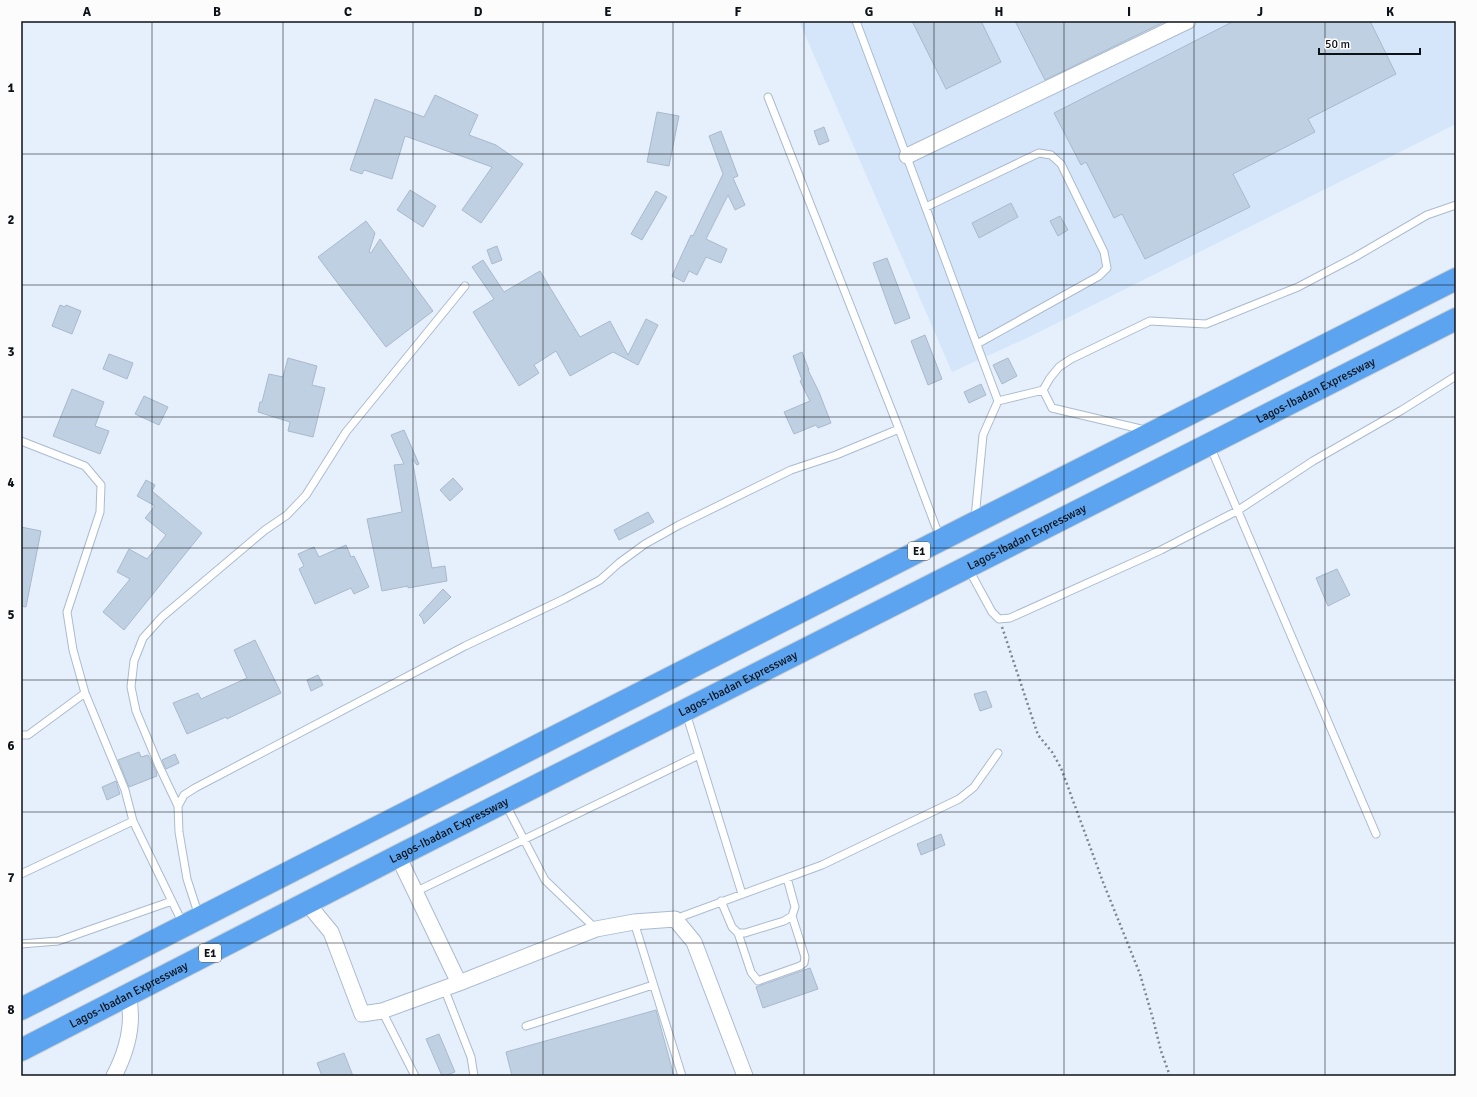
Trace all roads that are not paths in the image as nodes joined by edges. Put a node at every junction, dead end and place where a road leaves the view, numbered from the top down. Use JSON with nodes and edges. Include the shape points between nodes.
{"nodes":[{"id":1,"x":856,"y":21,"type":"edge"},
{"id":2,"x":1188,"y":21,"type":"edge"},
{"id":3,"x":768,"y":97,"type":"dead end"},
{"id":4,"x":907,"y":156,"type":"junction"},
{"id":5,"x":1456,"y":205,"type":"edge"},
{"id":6,"x":926,"y":207,"type":"junction"},
{"id":7,"x":1456,"y":279,"type":"edge"},
{"id":8,"x":465,"y":286,"type":"dead end"},
{"id":9,"x":1456,"y":319,"type":"edge"},
{"id":10,"x":977,"y":344,"type":"junction"},
{"id":11,"x":1456,"y":376,"type":"edge"},
{"id":12,"x":1043,"y":390,"type":"junction"},
{"id":13,"x":998,"y":401,"type":"junction"},
{"id":14,"x":899,"y":429,"type":"junction"},
{"id":15,"x":1152,"y":432,"type":"junction"},
{"id":16,"x":21,"y":441,"type":"edge"},
{"id":17,"x":1209,"y":444,"type":"junction"},
{"id":18,"x":1237,"y":511,"type":"junction"},
{"id":19,"x":974,"y":522,"type":"junction"},
{"id":20,"x":940,"y":540,"type":"junction"},
{"id":21,"x":967,"y":567,"type":"junction"},
{"id":22,"x":85,"y":693,"type":"junction"},
{"id":23,"x":685,"y":711,"type":"junction"},
{"id":24,"x":21,"y":735,"type":"edge"},
{"id":25,"x":998,"y":753,"type":"dead end"},
{"id":26,"x":699,"y":755,"type":"junction"},
{"id":27,"x":505,"y":802,"type":"junction"},
{"id":28,"x":178,"y":806,"type":"junction"},
{"id":29,"x":133,"y":821,"type":"junction"},
{"id":30,"x":1376,"y":834,"type":"dead end"},
{"id":31,"x":524,"y":840,"type":"junction"},
{"id":32,"x":398,"y":856,"type":"junction"},
{"id":33,"x":21,"y":874,"type":"edge"},
{"id":34,"x":787,"y":878,"type":"junction"},
{"id":35,"x":416,"y":892,"type":"junction"},
{"id":36,"x":742,"y":894,"type":"junction"},
{"id":37,"x":172,"y":901,"type":"junction"},
{"id":38,"x":721,"y":901,"type":"junction"},
{"id":39,"x":307,"y":904,"type":"junction"},
{"id":40,"x":792,"y":916,"type":"junction"},
{"id":41,"x":675,"y":919,"type":"junction"},
{"id":42,"x":192,"y":922,"type":"junction"},
{"id":43,"x":634,"y":922,"type":"junction"},
{"id":44,"x":596,"y":929,"type":"junction"},
{"id":45,"x":738,"y":933,"type":"junction"},
{"id":46,"x":21,"y":944,"type":"edge"},
{"id":47,"x":459,"y":983,"type":"junction"},
{"id":48,"x":654,"y":985,"type":"junction"},
{"id":49,"x":444,"y":988,"type":"junction"},
{"id":50,"x":128,"y":995,"type":"junction"},
{"id":51,"x":21,"y":1009,"type":"edge"},
{"id":52,"x":382,"y":1011,"type":"junction"},
{"id":53,"x":526,"y":1026,"type":"dead end"},
{"id":54,"x":21,"y":1050,"type":"edge"},
{"id":55,"x":114,"y":1076,"type":"edge"},
{"id":56,"x":415,"y":1076,"type":"edge"},
{"id":57,"x":474,"y":1076,"type":"edge"},
{"id":58,"x":682,"y":1076,"type":"edge"},
{"id":59,"x":745,"y":1076,"type":"edge"}],
"edges":[{"from":1,"to":4,"type":"lane"},
{"from":2,"to":4,"type":"street"},
{"from":3,"to":14,"type":"lane"},
{"from":4,"to":6,"type":"lane"},
{"from":5,"to":12,"type":"lane","via":[[1427,215],[1298,287],[1206,324],[1150,321],[1071,359],[1059,368]]},
{"from":6,"to":10,"type":"lane"},
{"from":6,"to":10,"type":"lane","via":[[1039,153],[1051,156],[1061,164],[1104,252],[1107,268],[1100,276]]},
{"from":7,"to":15,"type":"highway","number":"E1"},
{"from":8,"to":28,"type":"lane","via":[[346,432],[306,495],[287,515],[265,530],[162,617],[143,638],[134,661],[131,687],[136,711]]},
{"from":9,"to":17,"type":"highway","name":"Lagos-Ibadan Expressway","number":"E1"},
{"from":10,"to":13,"type":"lane"},
{"from":11,"to":18,"type":"lane","via":[[1313,461]]},
{"from":12,"to":13,"type":"lane"},
{"from":12,"to":15,"type":"lane","via":[[1052,408]]},
{"from":13,"to":19,"type":"lane","via":[[983,435]]},
{"from":14,"to":20,"type":"lane"},
{"from":14,"to":28,"type":"lane","via":[[791,470],[679,525],[646,544],[600,580],[465,646],[195,788],[184,796]]},
{"from":15,"to":19,"type":"highway","number":"E1"},
{"from":16,"to":22,"type":"lane","via":[[85,466],[100,485],[100,512],[67,612],[73,650]]},
{"from":17,"to":18,"type":"lane"},
{"from":17,"to":21,"type":"highway","name":"Lagos-Ibadan Expressway","number":"E1"},
{"from":18,"to":21,"type":"lane","via":[[1153,553],[1010,618],[999,619],[992,612]]},
{"from":18,"to":30,"type":"lane"},
{"from":19,"to":20,"type":"highway","number":"E1"},
{"from":20,"to":42,"type":"highway","number":"E1"},
{"from":21,"to":23,"type":"highway","name":"Lagos-Ibadan Expressway","number":"E1"},
{"from":22,"to":24,"type":"lane","via":[[28,735]]},
{"from":22,"to":29,"type":"lane","via":[[125,790]]},
{"from":23,"to":26,"type":"lane"},
{"from":23,"to":27,"type":"highway","name":"Lagos-Ibadan Expressway","number":"E1"},
{"from":25,"to":34,"type":"lane","via":[[974,787],[959,799],[822,865]]},
{"from":26,"to":31,"type":"lane"},
{"from":26,"to":36,"type":"lane"},
{"from":27,"to":31,"type":"lane"},
{"from":27,"to":32,"type":"highway","name":"Lagos-Ibadan Expressway","number":"E1"},
{"from":28,"to":42,"type":"lane","via":[[178,832]]},
{"from":29,"to":33,"type":"lane"},
{"from":29,"to":37,"type":"lane"},
{"from":31,"to":35,"type":"lane"},
{"from":31,"to":44,"type":"lane","via":[[545,880]]},
{"from":32,"to":35,"type":"street"},
{"from":32,"to":39,"type":"highway","name":"Lagos-Ibadan Expressway","number":"E1"},
{"from":34,"to":36,"type":"lane"},
{"from":34,"to":40,"type":"lane","via":[[795,907]]},
{"from":35,"to":47,"type":"street"},
{"from":36,"to":38,"type":"lane"},
{"from":37,"to":42,"type":"lane"},
{"from":37,"to":46,"type":"lane","via":[[58,940]]},
{"from":38,"to":41,"type":"lane"},
{"from":38,"to":45,"type":"lane","via":[[732,927]]},
{"from":39,"to":50,"type":"highway","name":"Lagos-Ibadan Expressway","number":"E1"},
{"from":39,"to":52,"type":"street","via":[[331,932],[362,1014]]},
{"from":40,"to":45,"type":"lane","via":[[784,922]]},
{"from":40,"to":45,"type":"lane","via":[[805,957],[804,963],[758,981],[751,972]]},
{"from":41,"to":43,"type":"street"},
{"from":41,"to":59,"type":"street","via":[[694,942]]},
{"from":42,"to":51,"type":"highway","number":"E1"},
{"from":43,"to":44,"type":"street"},
{"from":43,"to":48,"type":"lane"},
{"from":44,"to":47,"type":"street"},
{"from":47,"to":49,"type":"street"},
{"from":48,"to":53,"type":"lane"},
{"from":48,"to":58,"type":"lane"},
{"from":49,"to":52,"type":"street"},
{"from":49,"to":57,"type":"lane","via":[[471,1057]]},
{"from":50,"to":54,"type":"highway","name":"Lagos-Ibadan Expressway","number":"E1"},
{"from":50,"to":55,"type":"street","via":[[132,1019],[128,1046]]},
{"from":52,"to":56,"type":"lane"}]}
